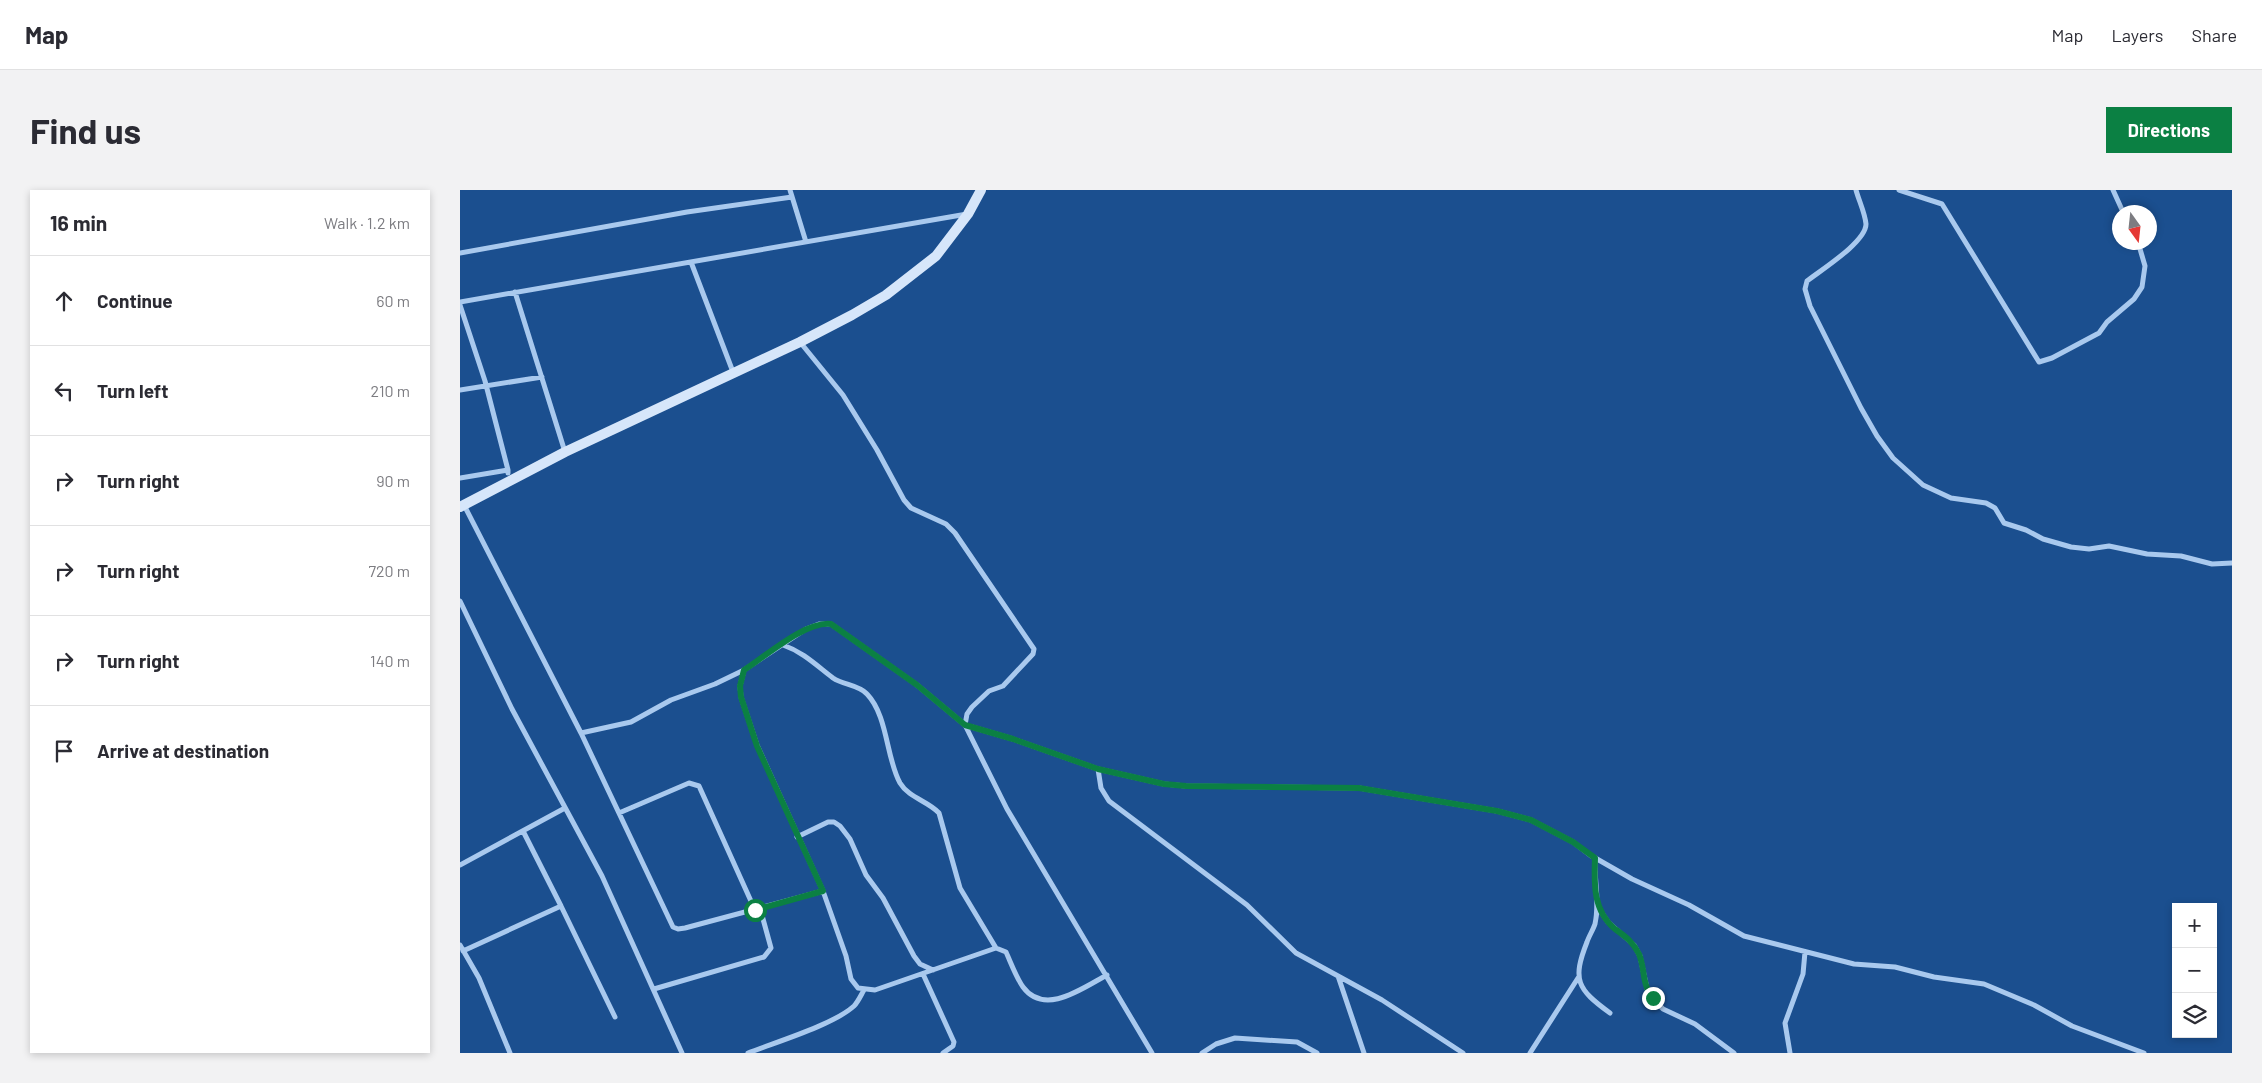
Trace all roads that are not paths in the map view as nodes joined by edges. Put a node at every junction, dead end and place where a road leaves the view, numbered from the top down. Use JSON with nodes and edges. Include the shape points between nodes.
{"nodes":[{"id":1,"x":790,"y":190,"type":"edge"},
{"id":2,"x":981,"y":190,"type":"edge"},
{"id":3,"x":1856,"y":190,"type":"edge"},
{"id":4,"x":1898,"y":190,"type":"edge"},
{"id":5,"x":2113,"y":190,"type":"edge"},
{"id":6,"x":792,"y":197,"type":"junction"},
{"id":7,"x":2120,"y":205,"type":"edge"},
{"id":8,"x":968,"y":214,"type":"junction"},
{"id":9,"x":806,"y":242,"type":"junction"},
{"id":10,"x":2140,"y":250,"type":"edge"},
{"id":11,"x":460,"y":253,"type":"edge"},
{"id":12,"x":691,"y":262,"type":"junction"},
{"id":13,"x":515,"y":292,"type":"junction"},
{"id":14,"x":460,"y":304,"type":"edge"},
{"id":15,"x":800,"y":342,"type":"junction"},
{"id":16,"x":733,"y":372,"type":"junction"},
{"id":17,"x":542,"y":377,"type":"junction"},
{"id":18,"x":486,"y":386,"type":"junction"},
{"id":19,"x":460,"y":390,"type":"edge"},
{"id":20,"x":565,"y":452,"type":"junction"},
{"id":21,"x":508,"y":475,"type":"junction"},
{"id":22,"x":460,"y":478,"type":"edge"},
{"id":23,"x":462,"y":506,"type":"edge"},
{"id":24,"x":2232,"y":563,"type":"edge"},
{"id":25,"x":460,"y":601,"type":"edge"},
{"id":26,"x":783,"y":645,"type":"junction"},
{"id":27,"x":744,"y":670,"type":"junction"},
{"id":28,"x":965,"y":725,"type":"junction"},
{"id":29,"x":581,"y":733,"type":"junction"},
{"id":30,"x":1098,"y":769,"type":"junction"},
{"id":31,"x":565,"y":808,"type":"junction"},
{"id":32,"x":619,"y":813,"type":"junction"},
{"id":33,"x":523,"y":831,"type":"junction"},
{"id":34,"x":797,"y":836,"type":"junction"},
{"id":35,"x":1595,"y":858,"type":"junction"},
{"id":36,"x":460,"y":865,"type":"edge"},
{"id":37,"x":823,"y":891,"type":"junction"},
{"id":38,"x":561,"y":906,"type":"junction"},
{"id":39,"x":1597,"y":906,"type":"junction"},
{"id":40,"x":758,"y":909,"type":"junction"},
{"id":41,"x":462,"y":948,"type":"edge"},
{"id":42,"x":996,"y":948,"type":"junction"},
{"id":43,"x":1805,"y":952,"type":"junction"},
{"id":44,"x":934,"y":970,"type":"junction"},
{"id":45,"x":924,"y":974,"type":"junction"},
{"id":46,"x":1107,"y":975,"type":"junction"},
{"id":47,"x":1338,"y":976,"type":"junction"},
{"id":48,"x":1578,"y":978,"type":"junction"},
{"id":49,"x":654,"y":989,"type":"junction"},
{"id":50,"x":864,"y":990,"type":"junction"},
{"id":51,"x":1610,"y":1013,"type":"dead end"},
{"id":52,"x":615,"y":1016,"type":"dead end"},
{"id":53,"x":510,"y":1053,"type":"edge"},
{"id":54,"x":682,"y":1053,"type":"edge"},
{"id":55,"x":748,"y":1053,"type":"edge"},
{"id":56,"x":943,"y":1053,"type":"edge"},
{"id":57,"x":1152,"y":1053,"type":"edge"},
{"id":58,"x":1202,"y":1053,"type":"edge"},
{"id":59,"x":1317,"y":1053,"type":"edge"},
{"id":60,"x":1364,"y":1053,"type":"edge"},
{"id":61,"x":1463,"y":1053,"type":"edge"},
{"id":62,"x":1530,"y":1053,"type":"edge"},
{"id":63,"x":1734,"y":1053,"type":"edge"},
{"id":64,"x":1790,"y":1053,"type":"edge"},
{"id":65,"x":2144,"y":1053,"type":"edge"}],
"edges":[{"from":1,"to":6,"type":"street"},
{"from":2,"to":8,"type":"main road"},
{"from":3,"to":24,"type":"street","via":[[1866,223],[1865,232],[1854,245],[1807,281],[1805,289],[1810,306],[1861,408],[1893,458],[1908,474],[1940,494],[1995,508],[2004,522],[2055,543],[2089,549],[2109,546],[2147,554],[2181,556],[2212,564]]},
{"from":4,"to":10,"type":"street","via":[[1942,204],[2039,362],[2099,333],[2134,299],[2142,288],[2145,266]]},
{"from":5,"to":7,"type":"street"},
{"from":6,"to":9,"type":"street"},
{"from":6,"to":11,"type":"street","via":[[687,212]]},
{"from":8,"to":9,"type":"street"},
{"from":8,"to":15,"type":"main road","via":[[936,256],[886,295]]},
{"from":9,"to":12,"type":"street"},
{"from":12,"to":13,"type":"street"},
{"from":12,"to":16,"type":"street"},
{"from":13,"to":14,"type":"street"},
{"from":13,"to":17,"type":"street"},
{"from":14,"to":18,"type":"street"},
{"from":15,"to":16,"type":"main road"},
{"from":15,"to":28,"type":"street","via":[[843,395],[904,500],[911,508],[946,524],[955,533],[1034,650],[1003,686],[989,692],[972,707]]},
{"from":16,"to":20,"type":"main road"},
{"from":17,"to":18,"type":"street"},
{"from":17,"to":20,"type":"street"},
{"from":18,"to":19,"type":"street"},
{"from":18,"to":21,"type":"street"},
{"from":20,"to":21,"type":"main road"},
{"from":21,"to":22,"type":"street"},
{"from":21,"to":23,"type":"main road"},
{"from":23,"to":29,"type":"street"},
{"from":25,"to":31,"type":"street"},
{"from":26,"to":27,"type":"street"},
{"from":26,"to":28,"type":"street","via":[[806,629],[831,624],[932,696]]},
{"from":26,"to":42,"type":"street","via":[[796,649],[837,680],[867,693],[885,733],[900,782],[906,792],[932,806],[938,813],[960,888]]},
{"from":27,"to":29,"type":"street","via":[[671,700],[631,722]]},
{"from":27,"to":34,"type":"street","via":[[741,697],[757,746]]},
{"from":28,"to":30,"type":"street"},
{"from":28,"to":46,"type":"street","via":[[1007,809]]},
{"from":29,"to":32,"type":"street"},
{"from":30,"to":35,"type":"street","via":[[1130,778],[1179,785],[1359,788],[1497,811],[1531,820],[1573,842]]},
{"from":30,"to":47,"type":"street","via":[[1101,788],[1109,801],[1247,904],[1296,953]]},
{"from":31,"to":33,"type":"street"},
{"from":31,"to":49,"type":"street","via":[[602,876]]},
{"from":32,"to":40,"type":"street","via":[[673,927],[685,928]]},
{"from":32,"to":40,"type":"street","via":[[689,783],[699,786]]},
{"from":33,"to":36,"type":"street"},
{"from":33,"to":38,"type":"street"},
{"from":34,"to":37,"type":"street"},
{"from":34,"to":44,"type":"street","via":[[828,822],[840,826],[914,956],[920,964]]},
{"from":35,"to":39,"type":"street"},
{"from":35,"to":43,"type":"street","via":[[1744,936]]},
{"from":37,"to":40,"type":"street"},
{"from":37,"to":50,"type":"street","via":[[851,980]]},
{"from":38,"to":41,"type":"street"},
{"from":38,"to":52,"type":"street"},
{"from":39,"to":48,"type":"street","via":[[1595,926],[1583,951]]},
{"from":39,"to":63,"type":"street","via":[[1608,922],[1634,945],[1640,956],[1648,993],[1663,1009],[1695,1024]]},
{"from":40,"to":49,"type":"street","via":[[770,948],[764,957]]},
{"from":41,"to":53,"type":"street"},
{"from":42,"to":44,"type":"street"},
{"from":42,"to":46,"type":"street","via":[[1006,952],[1023,987],[1042,999],[1066,997]]},
{"from":43,"to":64,"type":"street","via":[[1803,974],[1785,1023]]},
{"from":43,"to":65,"type":"street","via":[[1854,964],[1895,967],[1934,977],[1984,984],[2034,1005],[2072,1026]]},
{"from":44,"to":45,"type":"street"},
{"from":45,"to":50,"type":"street","via":[[874,990]]},
{"from":45,"to":56,"type":"street","via":[[954,1042]]},
{"from":46,"to":57,"type":"street"},
{"from":47,"to":60,"type":"street"},
{"from":47,"to":61,"type":"street","via":[[1382,1000]]},
{"from":48,"to":51,"type":"street","via":[[1580,986]]},
{"from":48,"to":62,"type":"street"},
{"from":49,"to":54,"type":"street"},
{"from":50,"to":55,"type":"street","via":[[853,1006],[836,1016],[796,1036]]},
{"from":58,"to":59,"type":"street","via":[[1235,1038],[1297,1042]]}]}
